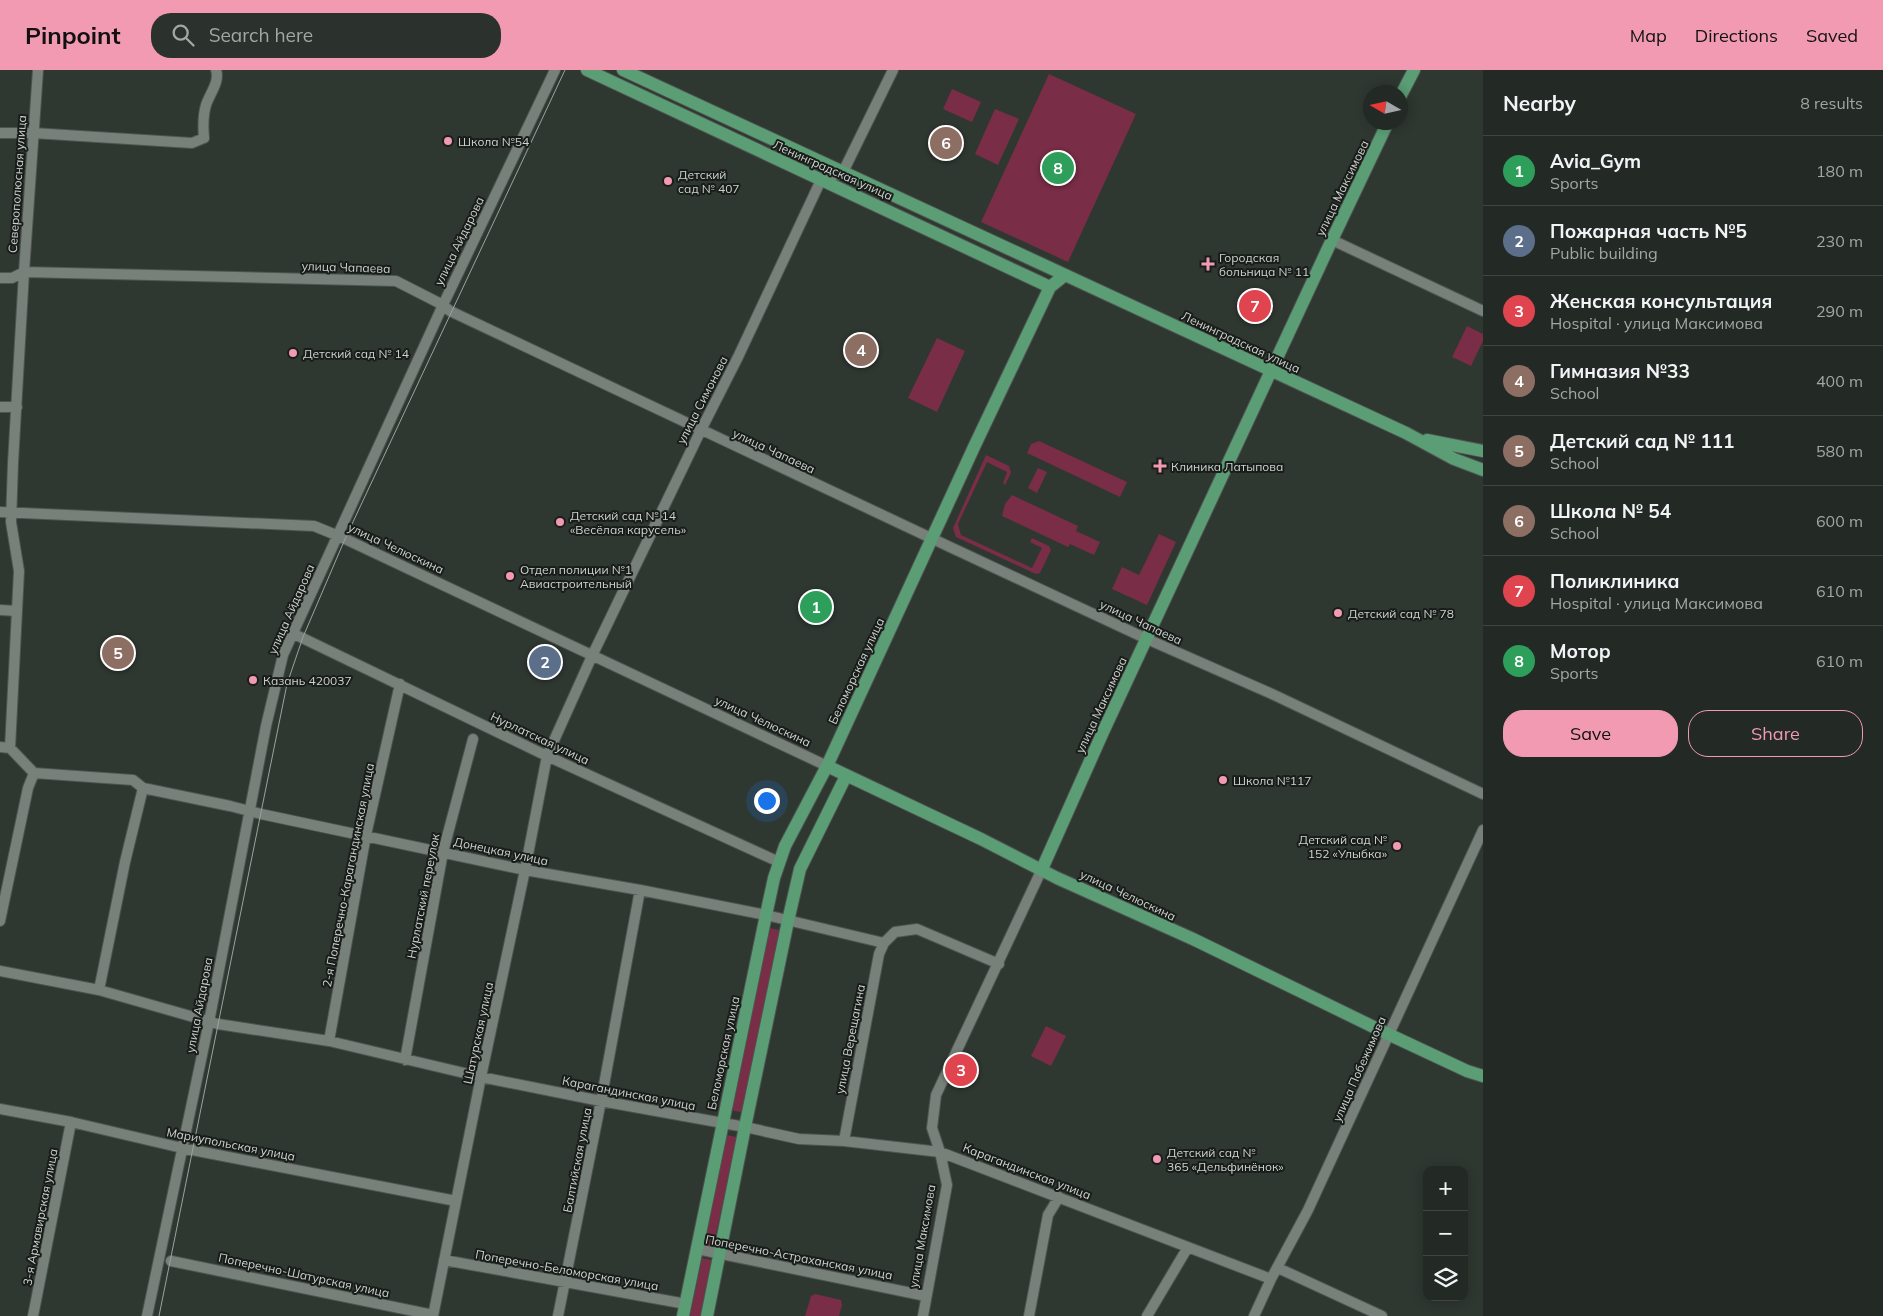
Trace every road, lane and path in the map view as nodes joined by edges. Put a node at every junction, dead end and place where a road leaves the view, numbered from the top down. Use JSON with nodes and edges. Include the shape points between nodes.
{"nodes":[{"id":1,"x":38,"y":70,"type":"edge"},
{"id":2,"x":216,"y":70,"type":"edge"},
{"id":3,"x":555,"y":70,"type":"edge"},
{"id":4,"x":587,"y":70,"type":"edge"},
{"id":5,"x":622,"y":70,"type":"edge"},
{"id":6,"x":893,"y":70,"type":"edge"},
{"id":7,"x":1414,"y":70,"type":"edge"},
{"id":8,"x":1406,"y":85,"type":"edge"},
{"id":9,"x":1384,"y":130,"type":"edge"},
{"id":10,"x":0,"y":133,"type":"edge"},
{"id":11,"x":33,"y":133,"type":"junction"},
{"id":12,"x":843,"y":172,"type":"junction"},
{"id":13,"x":821,"y":180,"type":"junction"},
{"id":14,"x":1332,"y":240,"type":"junction"},
{"id":15,"x":24,"y":272,"type":"junction"},
{"id":16,"x":1065,"y":275,"type":"junction"},
{"id":17,"x":0,"y":278,"type":"edge"},
{"id":18,"x":1050,"y":286,"type":"junction"},
{"id":19,"x":442,"y":304,"type":"junction"},
{"id":20,"x":1483,"y":311,"type":"edge"},
{"id":21,"x":1272,"y":371,"type":"junction"},
{"id":22,"x":0,"y":407,"type":"edge"},
{"id":23,"x":17,"y":408,"type":"junction"},
{"id":24,"x":701,"y":430,"type":"junction"},
{"id":25,"x":1406,"y":433,"type":"junction"},
{"id":26,"x":1483,"y":451,"type":"edge"},
{"id":27,"x":1483,"y":470,"type":"edge"},
{"id":28,"x":0,"y":512,"type":"edge"},
{"id":29,"x":11,"y":512,"type":"junction"},
{"id":30,"x":338,"y":536,"type":"junction"},
{"id":31,"x":932,"y":538,"type":"junction"},
{"id":32,"x":0,"y":610,"type":"edge"},
{"id":33,"x":16,"y":611,"type":"junction"},
{"id":34,"x":292,"y":633,"type":"junction"},
{"id":35,"x":1147,"y":639,"type":"junction"},
{"id":36,"x":592,"y":656,"type":"junction"},
{"id":37,"x":400,"y":684,"type":"junction"},
{"id":38,"x":473,"y":739,"type":"dead end"},
{"id":39,"x":5,"y":747,"type":"edge"},
{"id":40,"x":547,"y":756,"type":"junction"},
{"id":41,"x":827,"y":766,"type":"junction"},
{"id":42,"x":34,"y":773,"type":"junction"},
{"id":43,"x":846,"y":776,"type":"junction"},
{"id":44,"x":143,"y":788,"type":"junction"},
{"id":45,"x":1483,"y":794,"type":"edge"},
{"id":46,"x":249,"y":811,"type":"junction"},
{"id":47,"x":1483,"y":830,"type":"edge"},
{"id":48,"x":366,"y":836,"type":"junction"},
{"id":49,"x":443,"y":852,"type":"junction"},
{"id":50,"x":779,"y":862,"type":"junction"},
{"id":51,"x":1042,"y":869,"type":"junction"},
{"id":52,"x":526,"y":870,"type":"junction"},
{"id":53,"x":640,"y":890,"type":"junction"},
{"id":54,"x":766,"y":915,"type":"junction"},
{"id":55,"x":0,"y":921,"type":"edge"},
{"id":56,"x":788,"y":921,"type":"junction"},
{"id":57,"x":884,"y":943,"type":"junction"},
{"id":58,"x":999,"y":964,"type":"junction"},
{"id":59,"x":0,"y":971,"type":"edge"},
{"id":60,"x":99,"y":990,"type":"junction"},
{"id":61,"x":209,"y":1022,"type":"junction"},
{"id":62,"x":1388,"y":1034,"type":"junction"},
{"id":63,"x":329,"y":1041,"type":"junction"},
{"id":64,"x":405,"y":1060,"type":"junction"},
{"id":65,"x":1483,"y":1076,"type":"edge"},
{"id":66,"x":481,"y":1077,"type":"junction"},
{"id":67,"x":601,"y":1101,"type":"junction"},
{"id":68,"x":0,"y":1109,"type":"edge"},
{"id":69,"x":71,"y":1122,"type":"junction"},
{"id":70,"x":723,"y":1123,"type":"junction"},
{"id":71,"x":745,"y":1127,"type":"junction"},
{"id":72,"x":844,"y":1141,"type":"junction"},
{"id":73,"x":182,"y":1148,"type":"junction"},
{"id":74,"x":940,"y":1152,"type":"junction"},
{"id":75,"x":1059,"y":1197,"type":"junction"},
{"id":76,"x":456,"y":1202,"type":"junction"},
{"id":77,"x":1188,"y":1247,"type":"junction"},
{"id":78,"x":697,"y":1249,"type":"junction"},
{"id":79,"x":720,"y":1254,"type":"junction"},
{"id":80,"x":444,"y":1260,"type":"junction"},
{"id":81,"x":171,"y":1261,"type":"dead end"},
{"id":82,"x":1278,"y":1268,"type":"junction"},
{"id":83,"x":1271,"y":1279,"type":"junction"},
{"id":84,"x":565,"y":1282,"type":"junction"},
{"id":85,"x":926,"y":1296,"type":"junction"},
{"id":86,"x":684,"y":1310,"type":"edge"},
{"id":87,"x":1367,"y":1313,"type":"edge"},
{"id":88,"x":433,"y":1315,"type":"edge"},
{"id":89,"x":34,"y":1316,"type":"edge"},
{"id":90,"x":147,"y":1316,"type":"edge"},
{"id":91,"x":558,"y":1316,"type":"edge"},
{"id":92,"x":708,"y":1316,"type":"edge"},
{"id":93,"x":923,"y":1316,"type":"edge"},
{"id":94,"x":1029,"y":1316,"type":"edge"},
{"id":95,"x":1147,"y":1316,"type":"edge"},
{"id":96,"x":1254,"y":1316,"type":"edge"},
{"id":97,"x":1382,"y":1316,"type":"edge"}],
"edges":[{"from":1,"to":11,"type":"street","name":"Северополюсная улица"},
{"from":2,"to":11,"type":"street","via":[[218,77],[206,106],[204,138],[192,143]]},
{"from":3,"to":19,"type":"street","name":"улица Айдарова"},
{"from":4,"to":13,"type":"main road","name":"Ленинградская улица"},
{"from":5,"to":12,"type":"main road","name":"Ленинградская улица"},
{"from":6,"to":12,"type":"street"},
{"from":7,"to":8,"type":"main road"},
{"from":9,"to":14,"type":"main road","name":"улица Максимова"},
{"from":10,"to":11,"type":"street"},
{"from":11,"to":15,"type":"street","name":"Северополюсная улица"},
{"from":12,"to":13,"type":"street"},
{"from":12,"to":16,"type":"main road","name":"Ленинградская улица"},
{"from":13,"to":18,"type":"main road","name":"Ленинградская улица"},
{"from":13,"to":24,"type":"street","name":"улица Симонова"},
{"from":14,"to":20,"type":"street"},
{"from":14,"to":21,"type":"main road","name":"улица Максимова"},
{"from":15,"to":17,"type":"street","name":"улица Чапаева","via":[[12,278]]},
{"from":15,"to":19,"type":"street","name":"улица Чапаева","via":[[396,281]]},
{"from":15,"to":23,"type":"street","name":"Северополюсная улица"},
{"from":16,"to":18,"type":"main road"},
{"from":16,"to":21,"type":"main road","name":"Ленинградская улица"},
{"from":18,"to":31,"type":"main road","name":"Беломорская улица"},
{"from":19,"to":24,"type":"street","name":"улица Чапаева","via":[[450,311]]},
{"from":19,"to":30,"type":"street","name":"улица Айдарова"},
{"from":21,"to":25,"type":"main road","name":"Ленинградская улица"},
{"from":21,"to":35,"type":"main road","name":"улица Максимова"},
{"from":22,"to":23,"type":"street"},
{"from":23,"to":29,"type":"street","name":"Северополюсная улица"},
{"from":24,"to":31,"type":"street","name":"улица Чапаева"},
{"from":24,"to":36,"type":"street","name":"улица Симонова"},
{"from":25,"to":26,"type":"main road","name":"Ленинградская улица"},
{"from":25,"to":27,"type":"main road","name":"Ленинградская улица","via":[[1454,459]]},
{"from":28,"to":29,"type":"street","name":"улица Челюскина"},
{"from":29,"to":30,"type":"street","name":"улица Челюскина","via":[[314,526]]},
{"from":29,"to":33,"type":"street","name":"Северополюсная улица","via":[[19,571]]},
{"from":30,"to":34,"type":"street","name":"улица Айдарова"},
{"from":30,"to":36,"type":"street","name":"улица Челюскина"},
{"from":31,"to":35,"type":"street","name":"улица Чапаева"},
{"from":31,"to":41,"type":"main road","name":"Беломорская улица"},
{"from":32,"to":33,"type":"street"},
{"from":33,"to":39,"type":"street","name":"Северополюсная улица"},
{"from":34,"to":37,"type":"street","name":"Нурлатская улица"},
{"from":34,"to":46,"type":"street","name":"улица Айдарова","via":[[276,681]]},
{"from":35,"to":45,"type":"street","name":"улица Чапаева"},
{"from":35,"to":51,"type":"main road","name":"улица Максимова"},
{"from":36,"to":40,"type":"street","name":"улица Симонова"},
{"from":36,"to":41,"type":"street","name":"улица Челюскина"},
{"from":37,"to":40,"type":"street","name":"Нурлатская улица"},
{"from":37,"to":48,"type":"street","name":"2-я Поперечно-Карагандинская улица"},
{"from":38,"to":49,"type":"street","name":"Нурлатский переулок"},
{"from":39,"to":42,"type":"street"},
{"from":40,"to":50,"type":"street","name":"Нурлатская улица"},
{"from":40,"to":52,"type":"street","name":"Шатурская улица"},
{"from":41,"to":43,"type":"main road","name":"улица Челюскина"},
{"from":41,"to":50,"type":"main road","name":"Беломорская улица"},
{"from":42,"to":44,"type":"street","name":"Донецкая улица","via":[[133,780]]},
{"from":42,"to":55,"type":"street"},
{"from":43,"to":51,"type":"main road","name":"улица Челюскина"},
{"from":43,"to":56,"type":"main road","via":[[800,870]]},
{"from":44,"to":46,"type":"street","name":"Донецкая улица"},
{"from":44,"to":60,"type":"street"},
{"from":46,"to":48,"type":"street","name":"Донецкая улица"},
{"from":46,"to":61,"type":"street","name":"улица Айдарова"},
{"from":47,"to":62,"type":"street","name":"улица Побежимова"},
{"from":48,"to":49,"type":"street","name":"Донецкая улица"},
{"from":48,"to":63,"type":"street","name":"2-я Поперечно-Карагандинская улица"},
{"from":49,"to":52,"type":"street","name":"Донецкая улица"},
{"from":49,"to":64,"type":"street","name":"Нурлатский переулок"},
{"from":50,"to":54,"type":"main road","name":"Беломорская улица"},
{"from":51,"to":58,"type":"street","name":"улица Максимова"},
{"from":51,"to":62,"type":"main road","name":"улица Челюскина"},
{"from":52,"to":53,"type":"street","name":"Донецкая улица"},
{"from":52,"to":66,"type":"street","name":"Шатурская улица"},
{"from":53,"to":54,"type":"street","name":"Донецкая улица"},
{"from":53,"to":67,"type":"street","name":"Балтийская улица"},
{"from":54,"to":56,"type":"street","name":"Донецкая улица"},
{"from":54,"to":70,"type":"main road","name":"Беломорская улица"},
{"from":56,"to":57,"type":"street","name":"Донецкая улица"},
{"from":56,"to":71,"type":"main road"},
{"from":57,"to":58,"type":"street","via":[[895,932],[917,930]]},
{"from":57,"to":72,"type":"street","name":"улица Верещагина","via":[[879,954]]},
{"from":58,"to":74,"type":"street","name":"улица Максимова","via":[[936,1095],[932,1128]]},
{"from":59,"to":60,"type":"street","name":"Карагандинская улица"},
{"from":60,"to":61,"type":"street","name":"Карагандинская улица"},
{"from":61,"to":63,"type":"street","name":"Карагандинская улица"},
{"from":61,"to":73,"type":"street","name":"улица Айдарова"},
{"from":62,"to":65,"type":"main road","name":"улица Челюскина"},
{"from":62,"to":82,"type":"street","name":"улица Побежимова"},
{"from":63,"to":64,"type":"street","name":"Карагандинская улица"},
{"from":64,"to":66,"type":"street","name":"Карагандинская улица"},
{"from":66,"to":67,"type":"street","name":"Карагандинская улица"},
{"from":66,"to":76,"type":"street","name":"Шатурская улица"},
{"from":67,"to":70,"type":"street","name":"Карагандинская улица"},
{"from":67,"to":84,"type":"street","name":"Балтийская улица"},
{"from":68,"to":69,"type":"street","name":"Мариупольская улица"},
{"from":69,"to":73,"type":"street","name":"Мариупольская улица"},
{"from":69,"to":89,"type":"street","name":"3-я Армавирская улица"},
{"from":70,"to":71,"type":"street","name":"Карагандинская улица"},
{"from":70,"to":78,"type":"main road","name":"Беломорская улица"},
{"from":71,"to":72,"type":"street","name":"Карагандинская улица","via":[[798,1139]]},
{"from":71,"to":79,"type":"main road"},
{"from":72,"to":74,"type":"street","name":"Карагандинская улица"},
{"from":73,"to":76,"type":"street","name":"Мариупольская улица"},
{"from":73,"to":90,"type":"street","name":"улица Айдарова"},
{"from":74,"to":75,"type":"street","name":"Карагандинская улица"},
{"from":74,"to":85,"type":"street","name":"улица Максимова","via":[[947,1185]]},
{"from":75,"to":77,"type":"street","name":"Карагандинская улица"},
{"from":75,"to":94,"type":"street","via":[[1048,1215]]},
{"from":76,"to":80,"type":"street","name":"Шатурская улица"},
{"from":77,"to":83,"type":"street","name":"Карагандинская улица"},
{"from":77,"to":95,"type":"street"},
{"from":78,"to":79,"type":"street","name":"Поперечно-Астраханская улица"},
{"from":78,"to":86,"type":"main road","name":"Беломорская улица"},
{"from":79,"to":85,"type":"street","name":"Поперечно-Астраханская улица"},
{"from":79,"to":92,"type":"main road"},
{"from":80,"to":84,"type":"street","name":"Поперечно-Беломорская улица"},
{"from":80,"to":88,"type":"street","name":"Шатурская улица"},
{"from":81,"to":88,"type":"street","name":"Поперечно-Шатурская улица"},
{"from":82,"to":83,"type":"street","name":"улица Побежимова"},
{"from":82,"to":87,"type":"street"},
{"from":83,"to":96,"type":"street","name":"улица Побежимова"},
{"from":84,"to":86,"type":"street","name":"Поперечно-Беломорская улица"},
{"from":84,"to":91,"type":"street","name":"Балтийская улица"},
{"from":85,"to":93,"type":"street","name":"улица Максимова"},
{"from":87,"to":97,"type":"street"}]}
